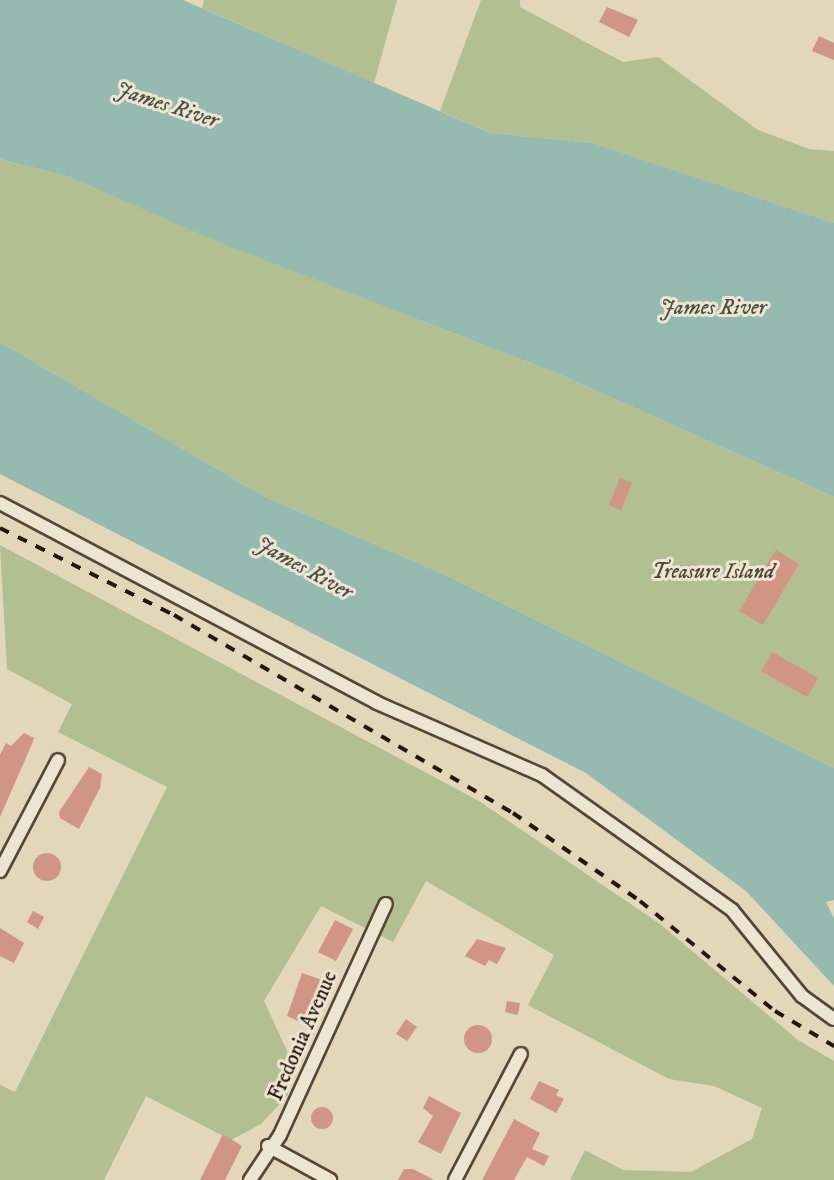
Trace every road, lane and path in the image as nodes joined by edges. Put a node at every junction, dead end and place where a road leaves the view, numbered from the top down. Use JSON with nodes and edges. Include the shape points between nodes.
{"nodes":[{"id":1,"x":0,"y":503,"type":"edge"},
{"id":2,"x":58,"y":760,"type":"dead end"},
{"id":3,"x":0,"y":871,"type":"edge"},
{"id":4,"x":386,"y":904,"type":"dead end"},
{"id":5,"x":834,"y":1018,"type":"edge"},
{"id":6,"x":521,"y":1054,"type":"dead end"},
{"id":7,"x":268,"y":1146,"type":"junction"},
{"id":8,"x":250,"y":1180,"type":"edge"},
{"id":9,"x":330,"y":1180,"type":"edge"},
{"id":10,"x":455,"y":1180,"type":"edge"}],
"edges":[{"from":1,"to":5,"type":"street","via":[[377,703],[542,775],[732,910],[802,996]]},
{"from":2,"to":3,"type":"street"},
{"from":4,"to":7,"type":"street","name":"Fredonia Avenue","via":[[280,1135]]},
{"from":6,"to":10,"type":"street"},
{"from":7,"to":8,"type":"street","name":"Fredonia Avenue"},
{"from":7,"to":9,"type":"street"}]}
